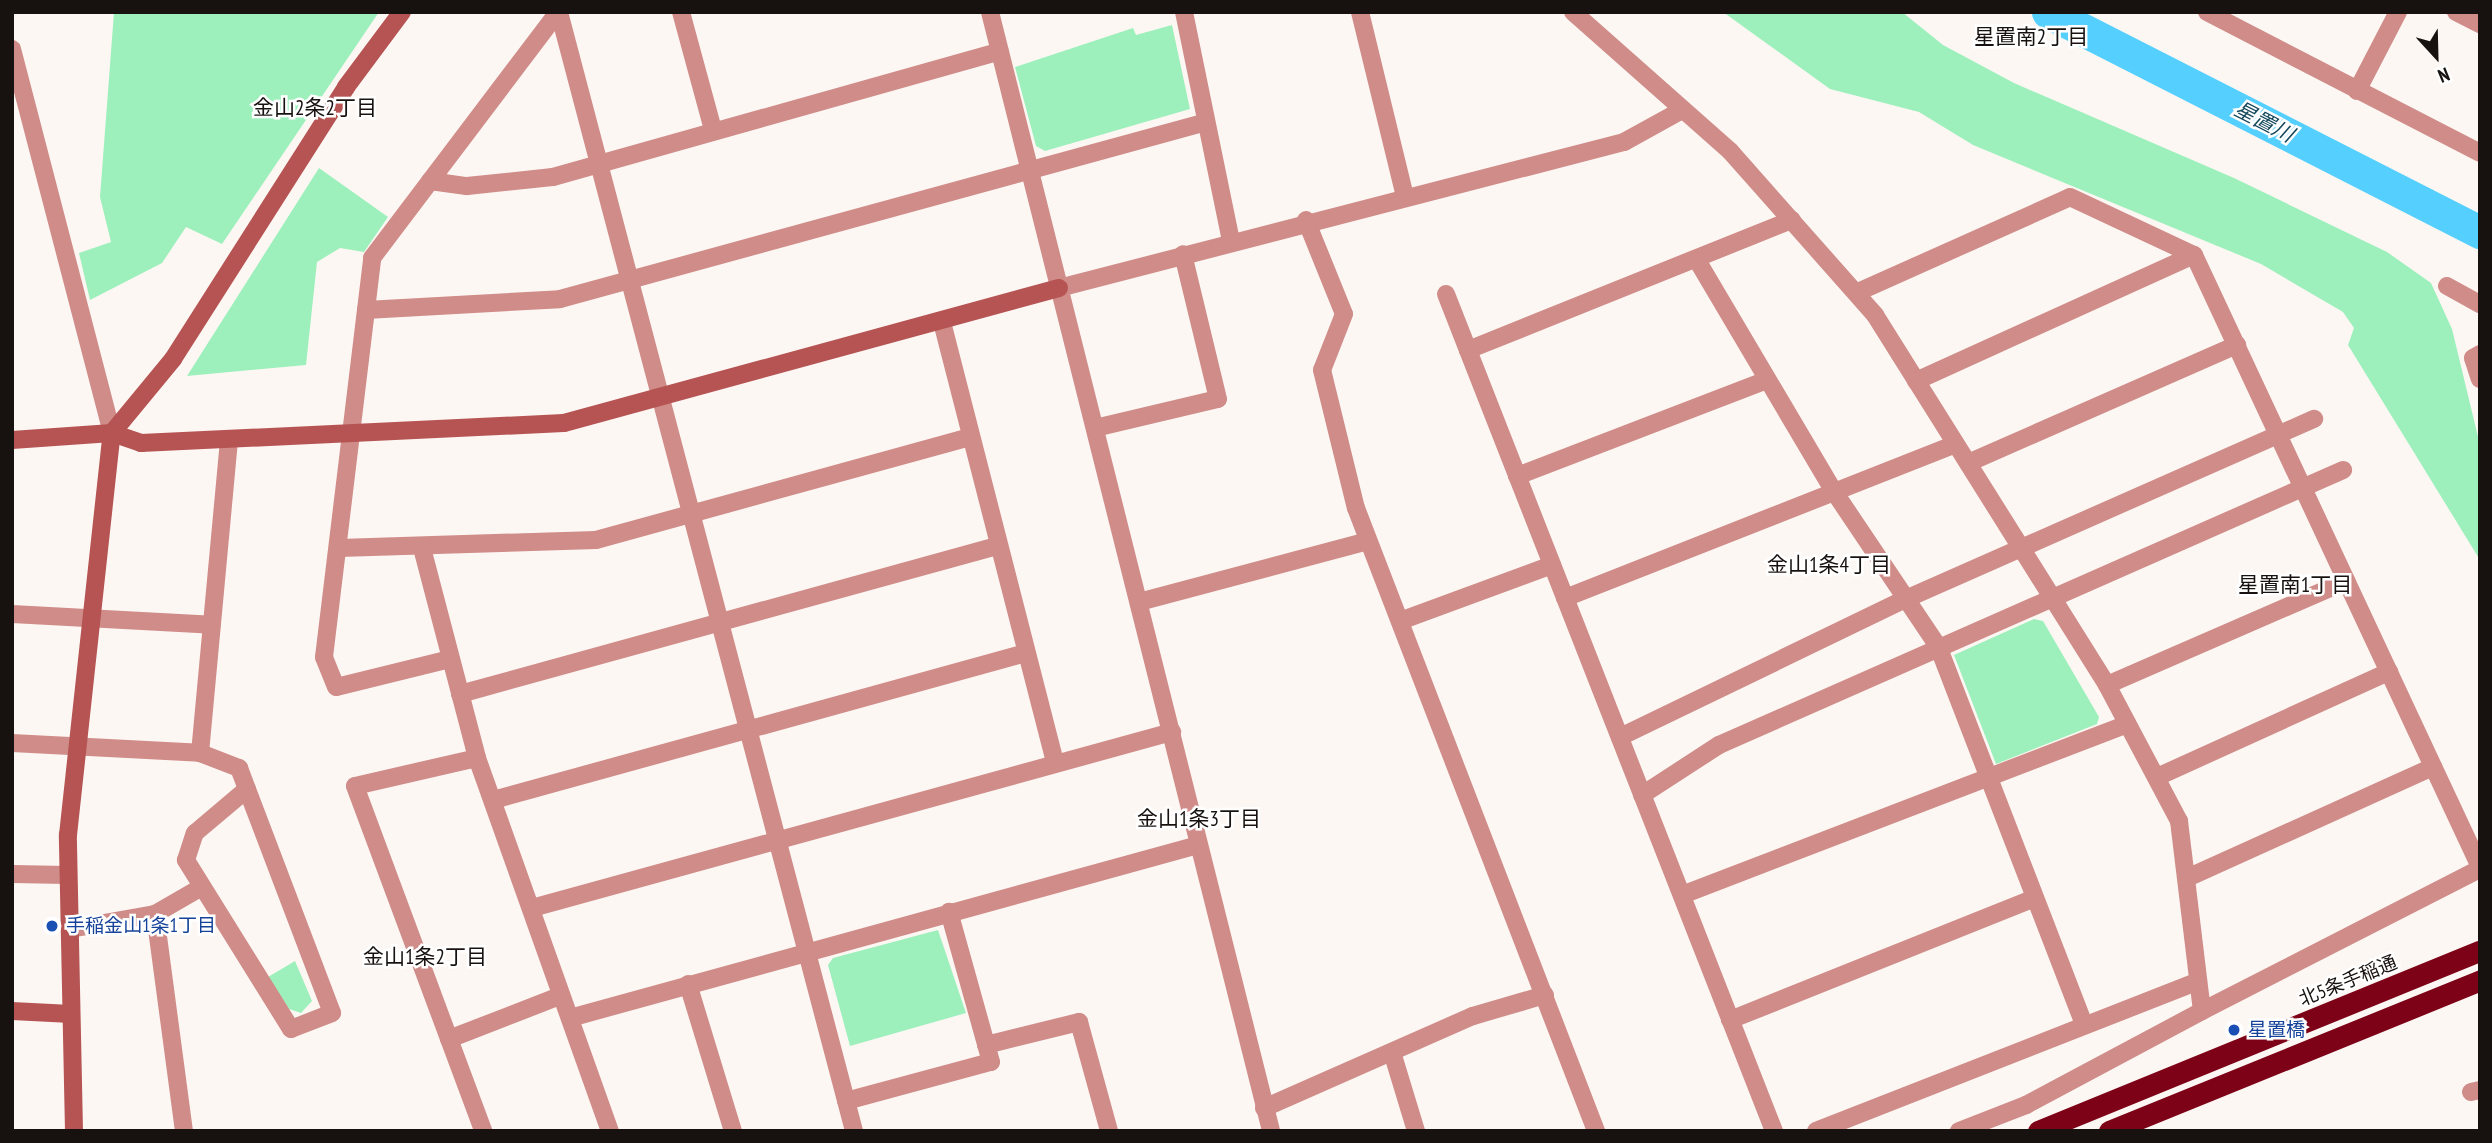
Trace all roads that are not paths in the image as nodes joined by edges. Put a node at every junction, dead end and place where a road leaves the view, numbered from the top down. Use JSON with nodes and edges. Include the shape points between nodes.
{"nodes":[{"id":1,"x":402,"y":12,"type":"edge"},
{"id":2,"x":559,"y":12,"type":"edge"},
{"id":3,"x":990,"y":12,"type":"edge"},
{"id":4,"x":1184,"y":12,"type":"edge"},
{"id":5,"x":1360,"y":12,"type":"edge"},
{"id":6,"x":1573,"y":12,"type":"edge"},
{"id":7,"x":2207,"y":12,"type":"edge"},
{"id":8,"x":2398,"y":12,"type":"edge"},
{"id":9,"x":2456,"y":12,"type":"edge"},
{"id":10,"x":686,"y":13,"type":"edge"},
{"id":11,"x":2480,"y":24,"type":"edge"},
{"id":12,"x":12,"y":49,"type":"edge"},
{"id":13,"x":1000,"y":51,"type":"junction"},
{"id":14,"x":2357,"y":91,"type":"junction"},
{"id":15,"x":1682,"y":110,"type":"junction"},
{"id":16,"x":1203,"y":123,"type":"junction"},
{"id":17,"x":713,"y":130,"type":"junction"},
{"id":18,"x":2480,"y":153,"type":"edge"},
{"id":19,"x":601,"y":163,"type":"junction"},
{"id":20,"x":1029,"y":168,"type":"junction"},
{"id":21,"x":430,"y":181,"type":"junction"},
{"id":22,"x":1405,"y":196,"type":"junction"},
{"id":23,"x":1306,"y":220,"type":"junction"},
{"id":24,"x":1792,"y":220,"type":"junction"},
{"id":25,"x":1231,"y":241,"type":"junction"},
{"id":26,"x":1182,"y":254,"type":"junction"},
{"id":27,"x":2194,"y":254,"type":"junction"},
{"id":28,"x":1697,"y":260,"type":"junction"},
{"id":29,"x":632,"y":279,"type":"junction"},
{"id":30,"x":2447,"y":286,"type":"dead end"},
{"id":31,"x":1059,"y":288,"type":"junction"},
{"id":32,"x":1858,"y":292,"type":"junction"},
{"id":33,"x":1446,"y":294,"type":"dead end"},
{"id":34,"x":2480,"y":304,"type":"edge"},
{"id":35,"x":366,"y":310,"type":"junction"},
{"id":36,"x":942,"y":322,"type":"junction"},
{"id":37,"x":2236,"y":345,"type":"junction"},
{"id":38,"x":1468,"y":350,"type":"junction"},
{"id":39,"x":2480,"y":354,"type":"edge"},
{"id":40,"x":2480,"y":379,"type":"edge"},
{"id":41,"x":1765,"y":381,"type":"junction"},
{"id":42,"x":1916,"y":381,"type":"junction"},
{"id":43,"x":664,"y":400,"type":"junction"},
{"id":44,"x":2314,"y":419,"type":"dead end"},
{"id":45,"x":1095,"y":428,"type":"junction"},
{"id":46,"x":112,"y":433,"type":"junction"},
{"id":47,"x":351,"y":433,"type":"junction"},
{"id":48,"x":2278,"y":435,"type":"junction"},
{"id":49,"x":970,"y":437,"type":"junction"},
{"id":50,"x":229,"y":439,"type":"junction"},
{"id":51,"x":12,"y":440,"type":"edge"},
{"id":52,"x":1955,"y":444,"type":"junction"},
{"id":53,"x":1968,"y":463,"type":"junction"},
{"id":54,"x":2343,"y":470,"type":"dead end"},
{"id":55,"x":1517,"y":476,"type":"junction"},
{"id":56,"x":2303,"y":487,"type":"junction"},
{"id":57,"x":1835,"y":493,"type":"junction"},
{"id":58,"x":694,"y":512,"type":"junction"},
{"id":59,"x":1368,"y":541,"type":"junction"},
{"id":60,"x":997,"y":546,"type":"junction"},
{"id":61,"x":2022,"y":547,"type":"junction"},
{"id":62,"x":339,"y":548,"type":"junction"},
{"id":63,"x":422,"y":548,"type":"junction"},
{"id":64,"x":1552,"y":565,"type":"junction"},
{"id":65,"x":2346,"y":581,"type":"junction"},
{"id":66,"x":2052,"y":596,"type":"junction"},
{"id":67,"x":1565,"y":598,"type":"junction"},
{"id":68,"x":1908,"y":598,"type":"junction"},
{"id":69,"x":1139,"y":602,"type":"junction"},
{"id":70,"x":12,"y":614,"type":"edge"},
{"id":71,"x":90,"y":617,"type":"junction"},
{"id":72,"x":722,"y":620,"type":"junction"},
{"id":73,"x":1400,"y":621,"type":"junction"},
{"id":74,"x":212,"y":625,"type":"junction"},
{"id":75,"x":1937,"y":646,"type":"junction"},
{"id":76,"x":1026,"y":653,"type":"junction"},
{"id":77,"x":450,"y":659,"type":"junction"},
{"id":78,"x":2389,"y":672,"type":"junction"},
{"id":79,"x":2107,"y":685,"type":"junction"},
{"id":80,"x":460,"y":694,"type":"junction"},
{"id":81,"x":2127,"y":724,"type":"junction"},
{"id":82,"x":751,"y":729,"type":"junction"},
{"id":83,"x":1172,"y":732,"type":"junction"},
{"id":84,"x":1620,"y":737,"type":"junction"},
{"id":85,"x":12,"y":743,"type":"edge"},
{"id":86,"x":76,"y":745,"type":"junction"},
{"id":87,"x":200,"y":752,"type":"junction"},
{"id":88,"x":477,"y":758,"type":"junction"},
{"id":89,"x":1055,"y":763,"type":"junction"},
{"id":90,"x":2433,"y":767,"type":"junction"},
{"id":91,"x":1990,"y":777,"type":"junction"},
{"id":92,"x":2157,"y":777,"type":"junction"},
{"id":93,"x":247,"y":789,"type":"junction"},
{"id":94,"x":1642,"y":795,"type":"junction"},
{"id":95,"x":493,"y":800,"type":"junction"},
{"id":96,"x":781,"y":839,"type":"junction"},
{"id":97,"x":1198,"y":845,"type":"junction"},
{"id":98,"x":2480,"y":868,"type":"edge"},
{"id":99,"x":12,"y":874,"type":"edge"},
{"id":100,"x":68,"y":876,"type":"junction"},
{"id":101,"x":2187,"y":878,"type":"junction"},
{"id":102,"x":200,"y":888,"type":"junction"},
{"id":103,"x":1682,"y":895,"type":"junction"},
{"id":104,"x":2035,"y":898,"type":"junction"},
{"id":105,"x":532,"y":908,"type":"junction"},
{"id":106,"x":949,"y":912,"type":"junction"},
{"id":107,"x":155,"y":914,"type":"junction"},
{"id":108,"x":70,"y":929,"type":"junction"},
{"id":109,"x":809,"y":951,"type":"junction"},
{"id":110,"x":2480,"y":951,"type":"edge"},
{"id":111,"x":2480,"y":980,"type":"edge"},
{"id":112,"x":2198,"y":981,"type":"junction"},
{"id":113,"x":688,"y":984,"type":"junction"},
{"id":114,"x":1545,"y":995,"type":"junction"},
{"id":115,"x":560,"y":996,"type":"junction"},
{"id":116,"x":12,"y":1011,"type":"edge"},
{"id":117,"x":2202,"y":1011,"type":"junction"},
{"id":118,"x":71,"y":1014,"type":"junction"},
{"id":119,"x":570,"y":1018,"type":"junction"},
{"id":120,"x":1730,"y":1020,"type":"junction"},
{"id":121,"x":2084,"y":1024,"type":"junction"},
{"id":122,"x":449,"y":1039,"type":"junction"},
{"id":123,"x":986,"y":1045,"type":"junction"},
{"id":124,"x":1392,"y":1052,"type":"junction"},
{"id":125,"x":846,"y":1101,"type":"junction"},
{"id":126,"x":1264,"y":1108,"type":"junction"},
{"id":127,"x":74,"y":1131,"type":"edge"},
{"id":128,"x":184,"y":1131,"type":"edge"},
{"id":129,"x":483,"y":1131,"type":"edge"},
{"id":130,"x":610,"y":1131,"type":"edge"},
{"id":131,"x":733,"y":1131,"type":"edge"},
{"id":132,"x":854,"y":1131,"type":"edge"},
{"id":133,"x":1109,"y":1131,"type":"edge"},
{"id":134,"x":1271,"y":1131,"type":"edge"},
{"id":135,"x":1416,"y":1131,"type":"edge"},
{"id":136,"x":1596,"y":1131,"type":"edge"},
{"id":137,"x":1774,"y":1131,"type":"edge"},
{"id":138,"x":1816,"y":1131,"type":"edge"},
{"id":139,"x":1959,"y":1131,"type":"edge"},
{"id":140,"x":2038,"y":1131,"type":"edge"},
{"id":141,"x":2109,"y":1131,"type":"edge"}],
"edges":[{"from":1,"to":46,"type":"street","via":[[346,87],[173,359]]},
{"from":2,"to":19,"type":"street"},
{"from":2,"to":21,"type":"street"},
{"from":3,"to":13,"type":"street"},
{"from":4,"to":16,"type":"street"},
{"from":5,"to":22,"type":"street"},
{"from":6,"to":15,"type":"street"},
{"from":7,"to":14,"type":"street"},
{"from":8,"to":14,"type":"street"},
{"from":9,"to":11,"type":"street"},
{"from":10,"to":17,"type":"street"},
{"from":12,"to":46,"type":"street"},
{"from":13,"to":17,"type":"street"},
{"from":13,"to":20,"type":"street"},
{"from":14,"to":18,"type":"street"},
{"from":15,"to":22,"type":"street","via":[[1623,142]]},
{"from":15,"to":24,"type":"street"},
{"from":16,"to":20,"type":"street"},
{"from":16,"to":25,"type":"street"},
{"from":17,"to":19,"type":"street"},
{"from":19,"to":21,"type":"street","via":[[553,177],[467,186]]},
{"from":19,"to":29,"type":"street"},
{"from":20,"to":29,"type":"street"},
{"from":20,"to":31,"type":"street"},
{"from":21,"to":35,"type":"street","via":[[372,258]]},
{"from":22,"to":23,"type":"street"},
{"from":23,"to":25,"type":"street"},
{"from":23,"to":59,"type":"street","via":[[1344,314],[1322,370]]},
{"from":24,"to":28,"type":"street"},
{"from":24,"to":32,"type":"street"},
{"from":25,"to":26,"type":"street"},
{"from":26,"to":31,"type":"street"},
{"from":26,"to":45,"type":"street","via":[[1218,399]]},
{"from":27,"to":32,"type":"street","via":[[2070,197]]},
{"from":27,"to":37,"type":"street"},
{"from":27,"to":42,"type":"street"},
{"from":28,"to":38,"type":"street"},
{"from":28,"to":41,"type":"street"},
{"from":29,"to":35,"type":"street","via":[[560,299]]},
{"from":29,"to":43,"type":"street"},
{"from":30,"to":34,"type":"street"},
{"from":31,"to":36,"type":"street"},
{"from":31,"to":45,"type":"street"},
{"from":32,"to":42,"type":"street"},
{"from":33,"to":38,"type":"street"},
{"from":35,"to":47,"type":"street"},
{"from":36,"to":43,"type":"street"},
{"from":36,"to":49,"type":"street"},
{"from":37,"to":48,"type":"street"},
{"from":37,"to":53,"type":"street"},
{"from":38,"to":55,"type":"street"},
{"from":39,"to":40,"type":"street","via":[[2473,358]]},
{"from":41,"to":55,"type":"street"},
{"from":41,"to":57,"type":"street"},
{"from":42,"to":52,"type":"street"},
{"from":43,"to":47,"type":"street","via":[[564,423]]},
{"from":43,"to":58,"type":"street"},
{"from":44,"to":48,"type":"street"},
{"from":45,"to":69,"type":"street"},
{"from":46,"to":50,"type":"street","via":[[141,443]]},
{"from":46,"to":51,"type":"street"},
{"from":46,"to":71,"type":"street"},
{"from":47,"to":50,"type":"street"},
{"from":47,"to":62,"type":"street"},
{"from":48,"to":56,"type":"street"},
{"from":48,"to":61,"type":"street"},
{"from":49,"to":58,"type":"street"},
{"from":49,"to":60,"type":"street"},
{"from":50,"to":74,"type":"street"},
{"from":52,"to":53,"type":"street"},
{"from":52,"to":57,"type":"street"},
{"from":53,"to":61,"type":"street"},
{"from":54,"to":56,"type":"street"},
{"from":55,"to":64,"type":"street"},
{"from":56,"to":65,"type":"street"},
{"from":56,"to":66,"type":"street"},
{"from":57,"to":67,"type":"street"},
{"from":57,"to":68,"type":"street"},
{"from":58,"to":63,"type":"street","via":[[596,540]]},
{"from":58,"to":72,"type":"street"},
{"from":59,"to":69,"type":"street"},
{"from":59,"to":73,"type":"street"},
{"from":60,"to":72,"type":"street"},
{"from":60,"to":76,"type":"street"},
{"from":61,"to":66,"type":"street"},
{"from":61,"to":68,"type":"street"},
{"from":62,"to":63,"type":"street"},
{"from":62,"to":77,"type":"street","via":[[324,657],[336,687]]},
{"from":63,"to":77,"type":"street"},
{"from":64,"to":67,"type":"street"},
{"from":64,"to":73,"type":"street"},
{"from":65,"to":78,"type":"street"},
{"from":65,"to":79,"type":"street"},
{"from":66,"to":75,"type":"street"},
{"from":66,"to":79,"type":"street"},
{"from":67,"to":84,"type":"street"},
{"from":68,"to":75,"type":"street"},
{"from":68,"to":84,"type":"street"},
{"from":69,"to":83,"type":"street"},
{"from":70,"to":71,"type":"street"},
{"from":71,"to":74,"type":"street"},
{"from":71,"to":86,"type":"street"},
{"from":72,"to":80,"type":"street"},
{"from":72,"to":82,"type":"street"},
{"from":73,"to":114,"type":"street"},
{"from":74,"to":87,"type":"street"},
{"from":75,"to":91,"type":"street"},
{"from":75,"to":94,"type":"street","via":[[1719,746]]},
{"from":76,"to":82,"type":"street"},
{"from":76,"to":89,"type":"street"},
{"from":77,"to":80,"type":"street"},
{"from":78,"to":90,"type":"street"},
{"from":78,"to":92,"type":"street"},
{"from":79,"to":81,"type":"street"},
{"from":80,"to":88,"type":"street"},
{"from":81,"to":91,"type":"street"},
{"from":81,"to":92,"type":"street"},
{"from":82,"to":95,"type":"street"},
{"from":82,"to":96,"type":"street"},
{"from":83,"to":89,"type":"street"},
{"from":83,"to":97,"type":"street"},
{"from":84,"to":94,"type":"street"},
{"from":85,"to":86,"type":"street"},
{"from":86,"to":87,"type":"street"},
{"from":86,"to":100,"type":"street"},
{"from":87,"to":93,"type":"street","via":[[239,768]]},
{"from":88,"to":95,"type":"street"},
{"from":88,"to":122,"type":"street","via":[[355,786]]},
{"from":89,"to":96,"type":"street"},
{"from":90,"to":98,"type":"street"},
{"from":90,"to":101,"type":"street"},
{"from":91,"to":103,"type":"street"},
{"from":91,"to":104,"type":"street"},
{"from":92,"to":101,"type":"street","via":[[2179,821]]},
{"from":93,"to":102,"type":"street","via":[[188,845],[186,860]]},
{"from":93,"to":102,"type":"street","via":[[332,1013],[291,1029]]},
{"from":94,"to":103,"type":"street"},
{"from":95,"to":105,"type":"street"},
{"from":96,"to":105,"type":"street"},
{"from":96,"to":109,"type":"street"},
{"from":97,"to":106,"type":"street"},
{"from":97,"to":126,"type":"street"},
{"from":98,"to":117,"type":"street"},
{"from":99,"to":100,"type":"street"},
{"from":100,"to":108,"type":"street"},
{"from":101,"to":112,"type":"street"},
{"from":102,"to":107,"type":"street"},
{"from":103,"to":120,"type":"street"},
{"from":104,"to":120,"type":"street"},
{"from":104,"to":121,"type":"street"},
{"from":105,"to":115,"type":"street"},
{"from":106,"to":109,"type":"street"},
{"from":106,"to":123,"type":"street"},
{"from":107,"to":108,"type":"street"},
{"from":107,"to":128,"type":"street"},
{"from":108,"to":118,"type":"street"},
{"from":109,"to":113,"type":"street"},
{"from":109,"to":125,"type":"street"},
{"from":110,"to":140,"type":"highway","name":"北5条手稲通"},
{"from":111,"to":141,"type":"highway"},
{"from":112,"to":117,"type":"street"},
{"from":112,"to":121,"type":"street"},
{"from":113,"to":119,"type":"street"},
{"from":113,"to":131,"type":"street"},
{"from":114,"to":124,"type":"street","via":[[1473,1016]]},
{"from":114,"to":136,"type":"street"},
{"from":115,"to":119,"type":"street"},
{"from":115,"to":122,"type":"street"},
{"from":116,"to":118,"type":"street"},
{"from":117,"to":139,"type":"street","via":[[2026,1105]]},
{"from":118,"to":127,"type":"street"},
{"from":119,"to":130,"type":"street"},
{"from":120,"to":137,"type":"street"},
{"from":121,"to":138,"type":"street"},
{"from":122,"to":129,"type":"street"},
{"from":123,"to":125,"type":"street","via":[[991,1062]]},
{"from":123,"to":133,"type":"street","via":[[1079,1022]]},
{"from":124,"to":126,"type":"street"},
{"from":124,"to":135,"type":"street"},
{"from":125,"to":132,"type":"street"},
{"from":126,"to":134,"type":"street"}]}
